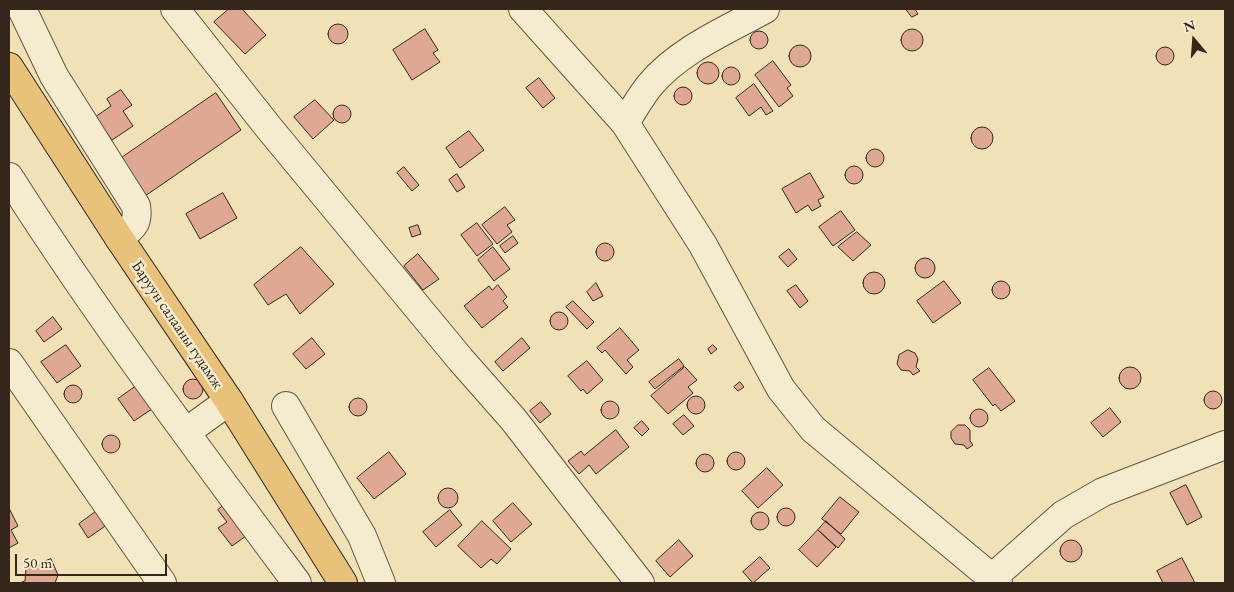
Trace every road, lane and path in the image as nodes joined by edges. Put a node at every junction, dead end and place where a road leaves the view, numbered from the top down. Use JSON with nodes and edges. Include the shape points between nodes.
{"nodes":[{"id":1,"x":22,"y":9,"type":"edge"},
{"id":2,"x":174,"y":9,"type":"edge"},
{"id":3,"x":523,"y":9,"type":"edge"},
{"id":4,"x":765,"y":9,"type":"edge"},
{"id":5,"x":9,"y":67,"type":"edge"},
{"id":6,"x":625,"y":123,"type":"junction"},
{"id":7,"x":9,"y":177,"type":"edge"},
{"id":8,"x":119,"y":238,"type":"junction"},
{"id":9,"x":9,"y":363,"type":"edge"},
{"id":10,"x":229,"y":401,"type":"junction"},
{"id":11,"x":286,"y":406,"type":"dead end"},
{"id":12,"x":186,"y":432,"type":"junction"},
{"id":13,"x":1225,"y":445,"type":"edge"},
{"id":14,"x":154,"y":580,"type":"edge"},
{"id":15,"x":995,"y":581,"type":"edge"},
{"id":16,"x":297,"y":583,"type":"edge"},
{"id":17,"x":343,"y":583,"type":"edge"},
{"id":18,"x":381,"y":583,"type":"edge"},
{"id":19,"x":640,"y":583,"type":"edge"}],
"edges":[{"from":1,"to":8,"type":"street","via":[[54,76],[136,206],[138,217],[135,225]]},
{"from":2,"to":19,"type":"street","via":[[269,128],[513,419]]},
{"from":3,"to":6,"type":"street"},
{"from":4,"to":6,"type":"street","via":[[704,42],[674,63],[651,84]]},
{"from":5,"to":8,"type":"main road","name":"Баруун салааны гудамж"},
{"from":6,"to":15,"type":"street","via":[[703,245],[781,389],[813,429]]},
{"from":7,"to":12,"type":"street"},
{"from":8,"to":10,"type":"main road","name":"Баруун салааны гудамж"},
{"from":9,"to":14,"type":"street"},
{"from":10,"to":12,"type":"street"},
{"from":10,"to":17,"type":"main road","name":"Баруун салааны гудамж"},
{"from":11,"to":18,"type":"street","via":[[362,536]]},
{"from":12,"to":16,"type":"street"},
{"from":13,"to":15,"type":"street","via":[[1103,492],[1063,515]]}]}
